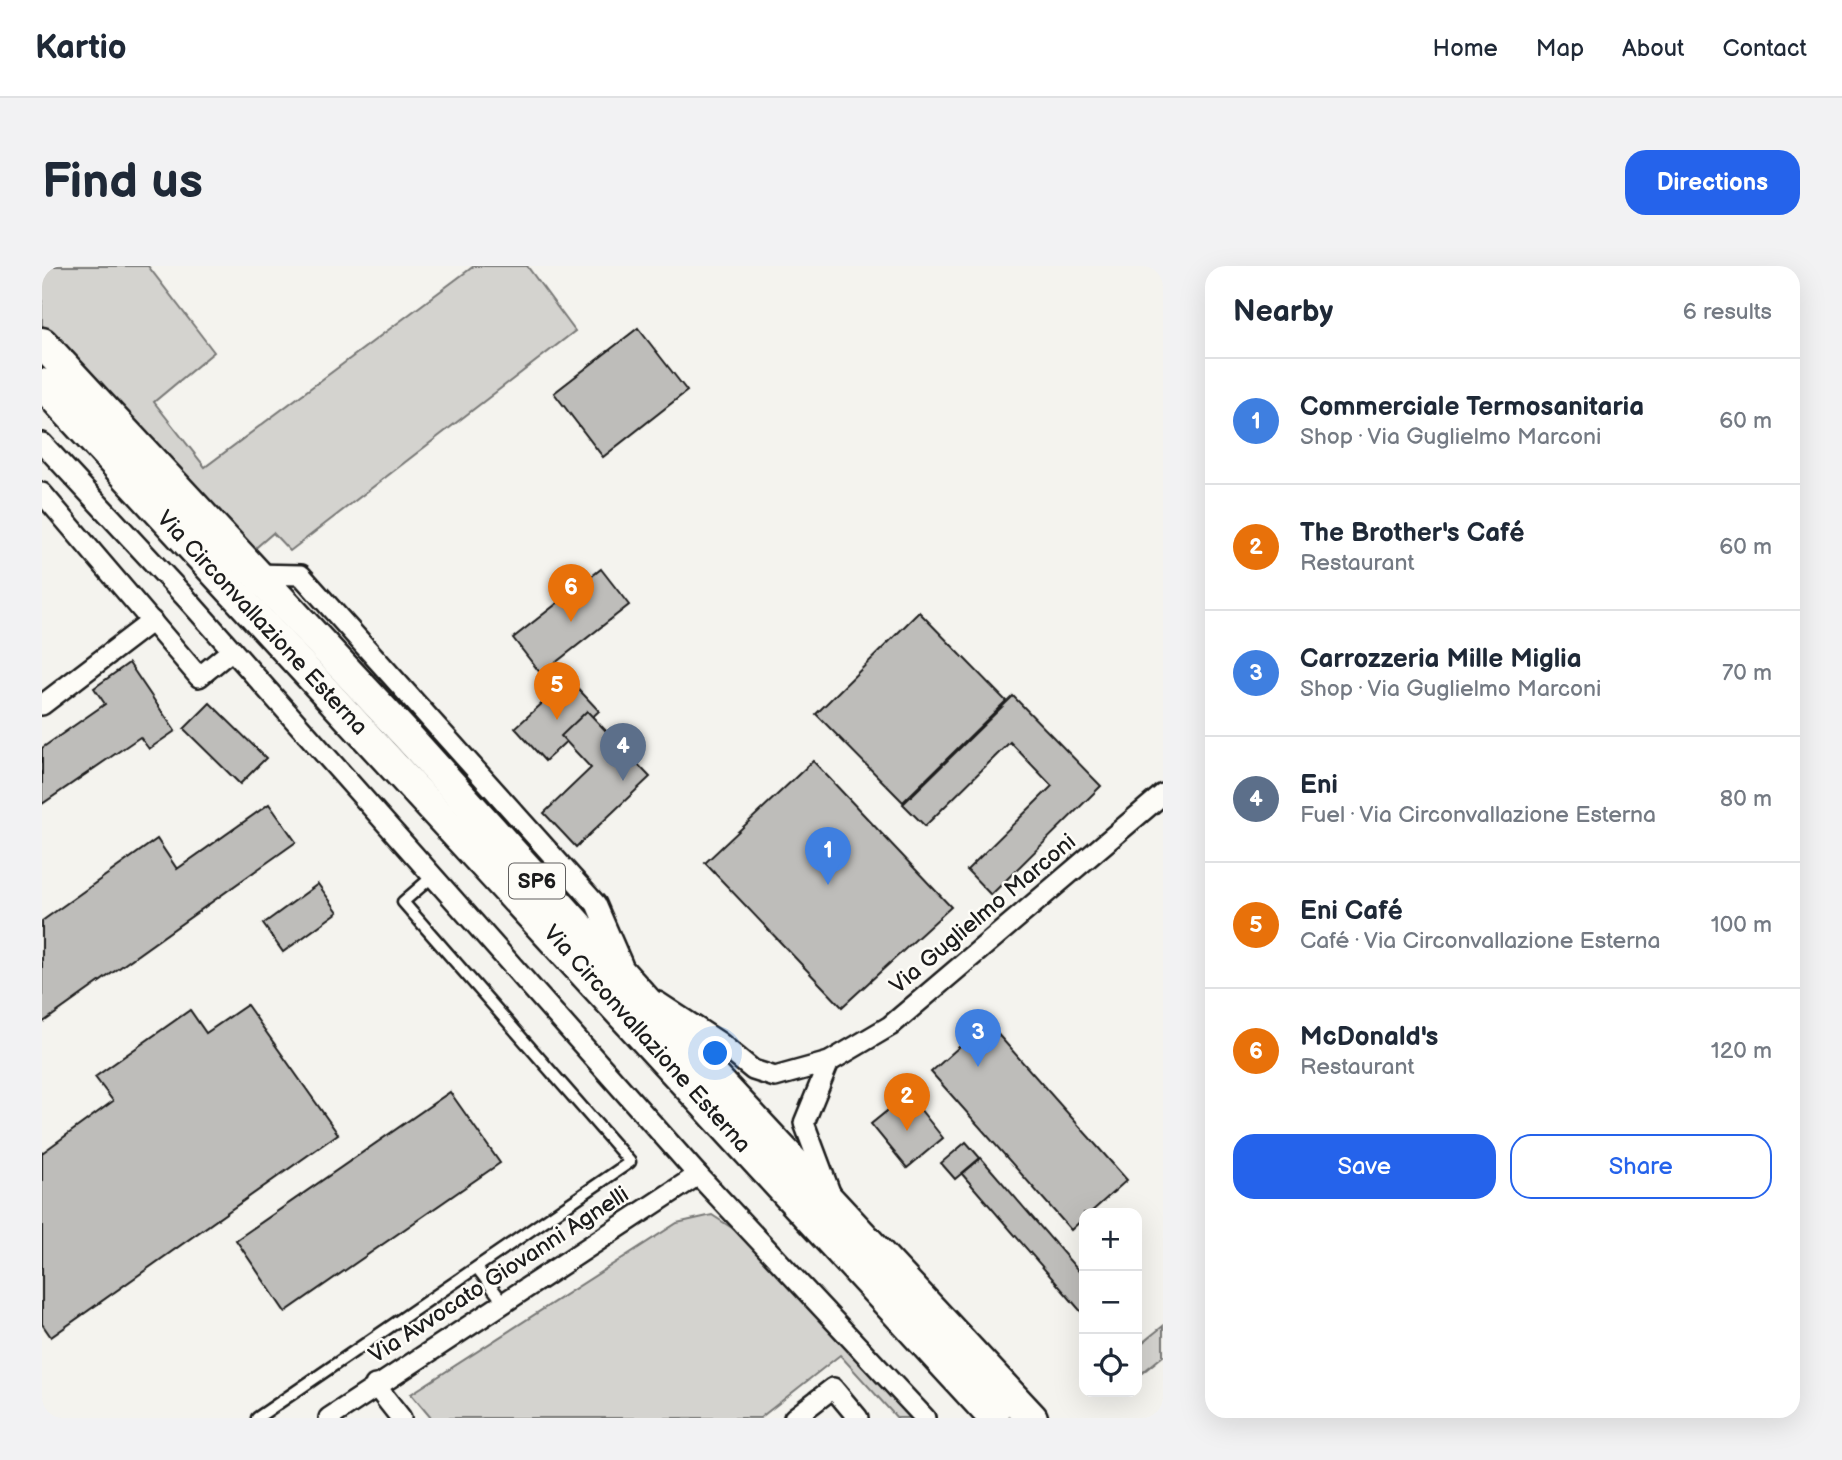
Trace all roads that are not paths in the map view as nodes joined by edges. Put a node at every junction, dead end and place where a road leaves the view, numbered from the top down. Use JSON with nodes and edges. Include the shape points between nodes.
{"nodes":[{"id":1,"x":42,"y":344,"type":"edge"},
{"id":2,"x":42,"y":384,"type":"edge"},
{"id":3,"x":42,"y":443,"type":"edge"},
{"id":4,"x":42,"y":493,"type":"edge"},
{"id":5,"x":152,"y":621,"type":"junction"},
{"id":6,"x":232,"y":650,"type":"junction"},
{"id":7,"x":42,"y":705,"type":"edge"},
{"id":8,"x":1163,"y":794,"type":"edge"},
{"id":9,"x":433,"y":876,"type":"junction"},
{"id":10,"x":632,"y":985,"type":"junction"},
{"id":11,"x":829,"y":1062,"type":"junction"},
{"id":12,"x":753,"y":1070,"type":"joint"},
{"id":13,"x":698,"y":1175,"type":"junction"},
{"id":14,"x":837,"y":1209,"type":"junction"},
{"id":15,"x":477,"y":1268,"type":"junction"},
{"id":16,"x":503,"y":1302,"type":"junction"},
{"id":17,"x":375,"y":1385,"type":"junction"},
{"id":18,"x":257,"y":1418,"type":"edge"},
{"id":19,"x":329,"y":1418,"type":"edge"},
{"id":20,"x":401,"y":1418,"type":"edge"},
{"id":21,"x":794,"y":1418,"type":"edge"},
{"id":22,"x":858,"y":1418,"type":"edge"},
{"id":23,"x":925,"y":1418,"type":"edge"},
{"id":24,"x":994,"y":1418,"type":"edge"},
{"id":25,"x":1032,"y":1418,"type":"edge"}],
"edges":[{"from":1,"to":10,"type":"main road","name":"Via Circonvallazione Esterna","number":"SP6"},
{"from":2,"to":24,"type":"main road","name":"Via Circonvallazione Esterna","number":"SP6"},
{"from":3,"to":6,"type":"street","name":"Via Circonvallazione Esterna"},
{"from":4,"to":5,"type":"street","name":"Via Circonvallazione Esterna"},
{"from":5,"to":6,"type":"street","name":"Via Circonvallazione Esterna","via":[[199,677]]},
{"from":5,"to":7,"type":"street"},
{"from":6,"to":9,"type":"street","name":"Via Circonvallazione Esterna"},
{"from":8,"to":11,"type":"street","name":"Via Guglielmo Marconi","via":[[890,1026]]},
{"from":9,"to":13,"type":"street","name":"Via Circonvallazione Esterna"},
{"from":9,"to":15,"type":"lane","via":[[403,902],[630,1162]]},
{"from":10,"to":12,"type":"street","name":"Via Circonvallazione Esterna"},
{"from":10,"to":14,"type":"main road","name":"Via Circonvallazione Esterna","number":"SP6"},
{"from":11,"to":12,"type":"street","name":"Via Guglielmo Marconi","via":[[775,1077]]},
{"from":11,"to":14,"type":"street","via":[[804,1123]]},
{"from":13,"to":16,"type":"street","name":"Via Avvocato Giovanni Agnelli"},
{"from":13,"to":23,"type":"street","name":"Via Circonvallazione Esterna"},
{"from":14,"to":25,"type":"main road","name":"Via Circonvallazione Esterna","number":"SP6"},
{"from":15,"to":16,"type":"lane"},
{"from":15,"to":18,"type":"lane"},
{"from":16,"to":17,"type":"street","name":"Via Avvocato Giovanni Agnelli"},
{"from":17,"to":19,"type":"street","name":"Via Avvocato Giovanni Agnelli"},
{"from":17,"to":20,"type":"street"},
{"from":21,"to":22,"type":"street","via":[[833,1388]]}]}
